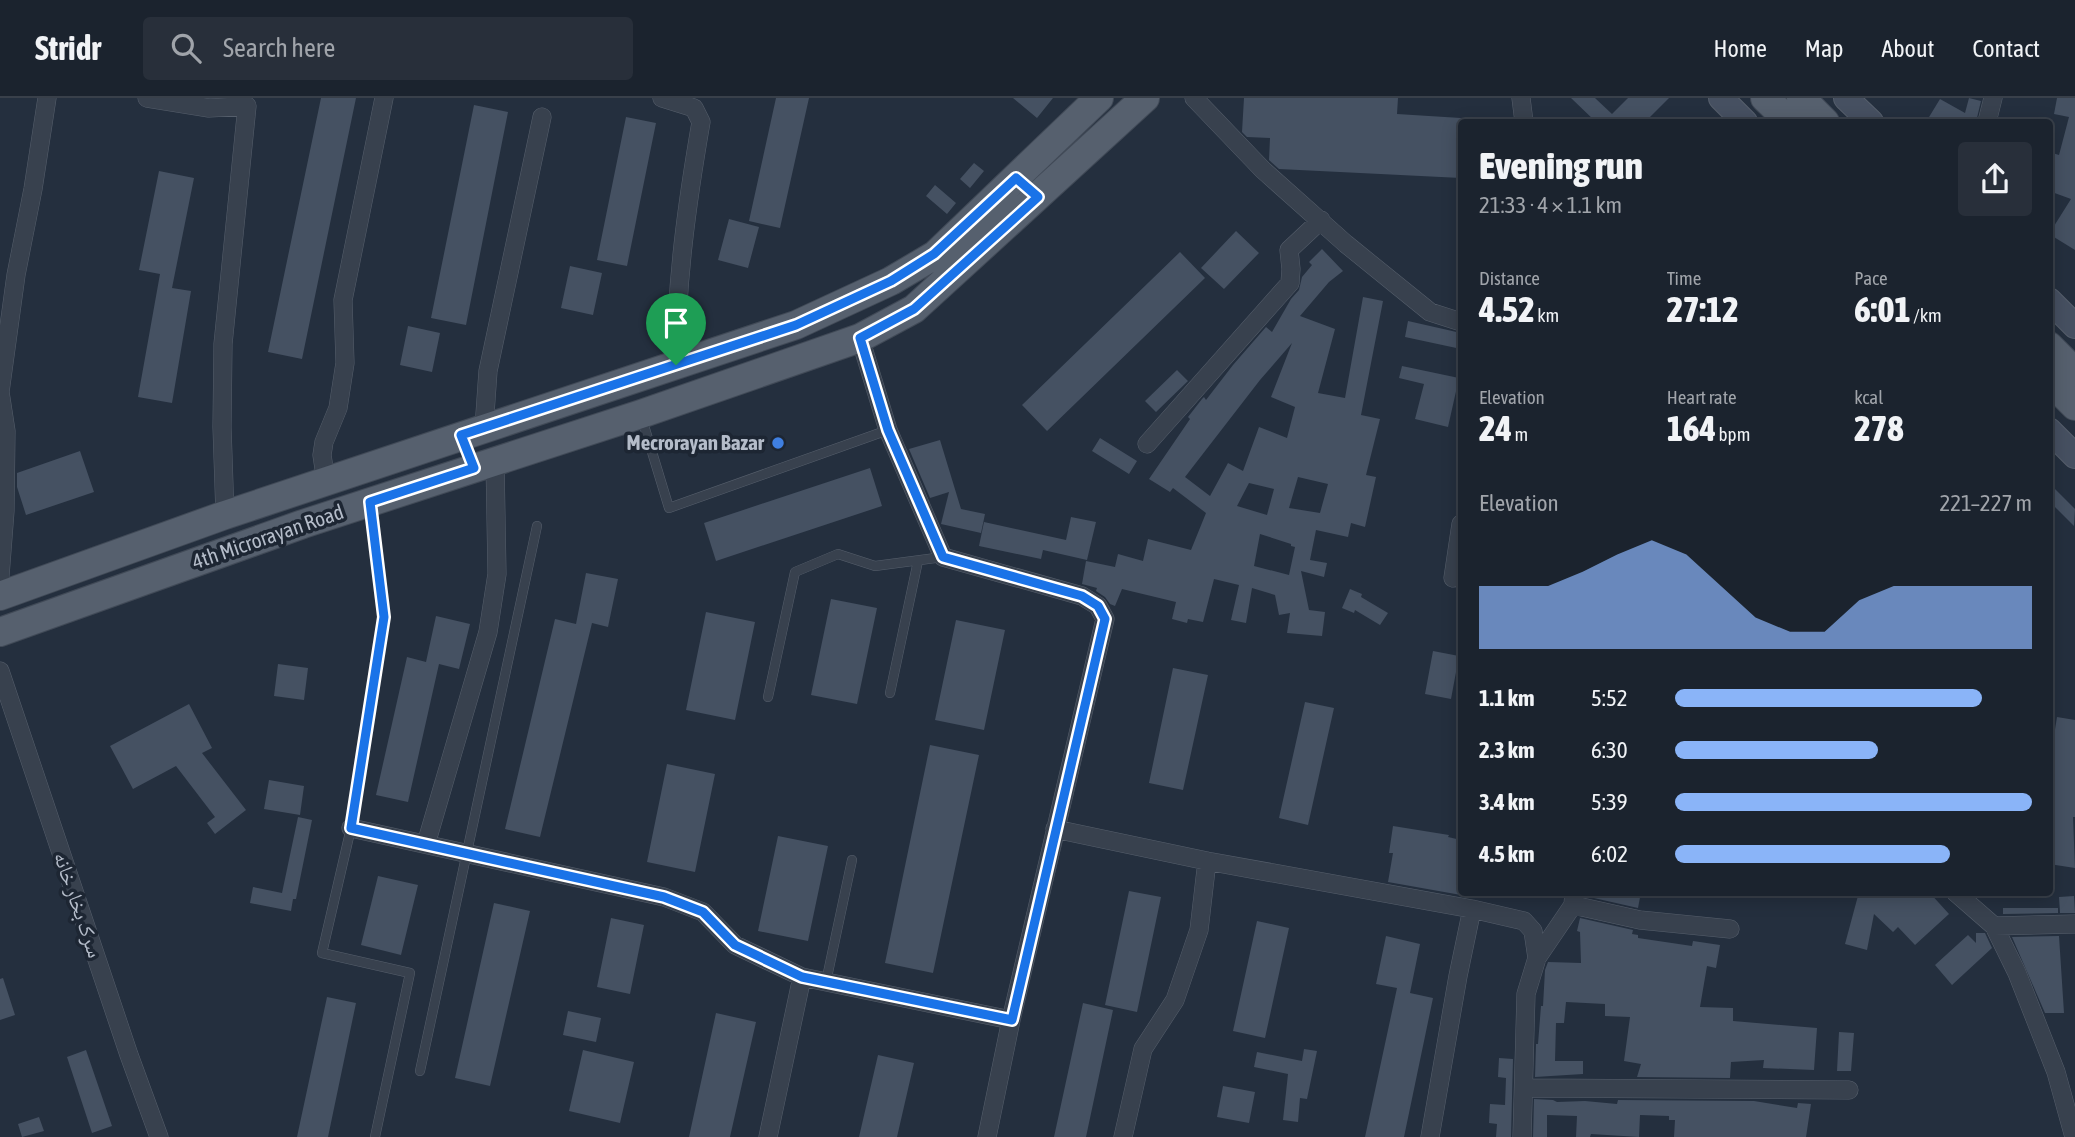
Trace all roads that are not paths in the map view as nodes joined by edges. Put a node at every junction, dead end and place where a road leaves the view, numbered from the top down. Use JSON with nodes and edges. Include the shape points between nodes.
{"nodes":[{"id":1,"x":47,"y":98,"type":"edge"},
{"id":2,"x":147,"y":98,"type":"edge"},
{"id":3,"x":384,"y":98,"type":"edge"},
{"id":4,"x":662,"y":98,"type":"edge"},
{"id":5,"x":1099,"y":98,"type":"edge"},
{"id":6,"x":1145,"y":98,"type":"edge"},
{"id":7,"x":1194,"y":98,"type":"edge"},
{"id":8,"x":1521,"y":98,"type":"edge"},
{"id":9,"x":1721,"y":98,"type":"edge"},
{"id":10,"x":1765,"y":98,"type":"edge"},
{"id":11,"x":1801,"y":98,"type":"edge"},
{"id":12,"x":1846,"y":98,"type":"edge"},
{"id":13,"x":1993,"y":98,"type":"edge"},
{"id":14,"x":251,"y":102,"type":"edge"},
{"id":15,"x":542,"y":117,"type":"dead end"},
{"id":16,"x":1524,"y":119,"type":"edge"},
{"id":17,"x":1742,"y":119,"type":"edge"},
{"id":18,"x":1787,"y":119,"type":"edge"},
{"id":19,"x":1822,"y":119,"type":"edge"},
{"id":20,"x":1868,"y":119,"type":"edge"},
{"id":21,"x":1988,"y":119,"type":"edge"},
{"id":22,"x":1016,"y":178,"type":"junction"},
{"id":23,"x":1038,"y":197,"type":"junction"},
{"id":24,"x":1321,"y":220,"type":"junction"},
{"id":25,"x":2053,"y":304,"type":"edge"},
{"id":26,"x":1458,"y":321,"type":"edge"},
{"id":27,"x":2075,"y":326,"type":"edge"},
{"id":28,"x":860,"y":338,"type":"junction"},
{"id":29,"x":2053,"y":350,"type":"edge"},
{"id":30,"x":676,"y":365,"type":"junction"},
{"id":31,"x":2075,"y":372,"type":"edge"},
{"id":32,"x":2053,"y":384,"type":"edge"},
{"id":33,"x":0,"y":392,"type":"edge"},
{"id":34,"x":2075,"y":406,"type":"edge"},
{"id":35,"x":641,"y":414,"type":"junction"},
{"id":36,"x":888,"y":430,"type":"junction"},
{"id":37,"x":473,"y":431,"type":"junction"},
{"id":38,"x":2053,"y":434,"type":"edge"},
{"id":39,"x":1147,"y":444,"type":"dead end"},
{"id":40,"x":2075,"y":456,"type":"edge"},
{"id":41,"x":485,"y":465,"type":"junction"},
{"id":42,"x":326,"y":482,"type":"junction"},
{"id":43,"x":370,"y":502,"type":"junction"},
{"id":44,"x":225,"y":515,"type":"junction"},
{"id":45,"x":537,"y":526,"type":"dead end"},
{"id":46,"x":1458,"y":544,"type":"edge"},
{"id":47,"x":943,"y":557,"type":"junction"},
{"id":48,"x":918,"y":561,"type":"junction"},
{"id":49,"x":0,"y":576,"type":"edge"},
{"id":50,"x":1453,"y":578,"type":"dead end"},
{"id":51,"x":0,"y":596,"type":"edge"},
{"id":52,"x":0,"y":632,"type":"edge"},
{"id":53,"x":0,"y":671,"type":"edge"},
{"id":54,"x":890,"y":693,"type":"dead end"},
{"id":55,"x":768,"y":697,"type":"dead end"},
{"id":56,"x":351,"y":828,"type":"junction"},
{"id":57,"x":1055,"y":829,"type":"junction"},
{"id":58,"x":426,"y":844,"type":"junction"},
{"id":59,"x":467,"y":853,"type":"junction"},
{"id":60,"x":852,"y":860,"type":"dead end"},
{"id":61,"x":1207,"y":861,"type":"junction"},
{"id":62,"x":1960,"y":896,"type":"edge"},
{"id":63,"x":1573,"y":899,"type":"edge"},
{"id":64,"x":1472,"y":909,"type":"junction"},
{"id":65,"x":2075,"y":924,"type":"edge"},
{"id":66,"x":1994,"y":926,"type":"junction"},
{"id":67,"x":1730,"y":929,"type":"dead end"},
{"id":68,"x":1537,"y":958,"type":"junction"},
{"id":69,"x":802,"y":977,"type":"junction"},
{"id":70,"x":826,"y":982,"type":"junction"},
{"id":71,"x":1012,"y":1020,"type":"junction"},
{"id":72,"x":420,"y":1071,"type":"dead end"},
{"id":73,"x":1525,"y":1088,"type":"junction"},
{"id":74,"x":1849,"y":1090,"type":"dead end"},
{"id":75,"x":152,"y":1135,"type":"edge"},
{"id":76,"x":375,"y":1137,"type":"edge"},
{"id":77,"x":768,"y":1137,"type":"edge"},
{"id":78,"x":987,"y":1137,"type":"edge"},
{"id":79,"x":1123,"y":1137,"type":"edge"},
{"id":80,"x":1430,"y":1137,"type":"edge"},
{"id":81,"x":1522,"y":1137,"type":"edge"},
{"id":82,"x":2074,"y":1137,"type":"edge"}],
"edges":[{"from":1,"to":33,"type":"street"},
{"from":2,"to":14,"type":"street","via":[[209,108]]},
{"from":3,"to":42,"type":"street","via":[[343,300],[345,363],[338,408],[324,442]]},
{"from":4,"to":30,"type":"street","via":[[694,107],[701,122],[681,247]]},
{"from":5,"to":22,"type":"main road","name":"4th Microrayan Road"},
{"from":6,"to":23,"type":"main road","name":"4th Microrayan Road"},
{"from":7,"to":24,"type":"street","via":[[1263,170]]},
{"from":8,"to":16,"type":"street"},
{"from":9,"to":17,"type":"main road"},
{"from":10,"to":18,"type":"main road"},
{"from":11,"to":19,"type":"main road"},
{"from":12,"to":20,"type":"main road"},
{"from":13,"to":21,"type":"street"},
{"from":14,"to":44,"type":"street","via":[[223,344]]},
{"from":15,"to":37,"type":"street"},
{"from":22,"to":23,"type":"main road"},
{"from":22,"to":30,"type":"main road","name":"4th Microrayan Road","via":[[934,254],[891,281],[796,325]]},
{"from":23,"to":28,"type":"main road","name":"4th Microrayan Road","via":[[914,309]]},
{"from":24,"to":26,"type":"street","via":[[1430,312]]},
{"from":24,"to":39,"type":"street","via":[[1289,250],[1290,283]]},
{"from":25,"to":27,"type":"main road"},
{"from":28,"to":35,"type":"main road","name":"4th Microrayan Road"},
{"from":28,"to":36,"type":"street"},
{"from":29,"to":31,"type":"main road"},
{"from":30,"to":37,"type":"main road","name":"4th Microrayan Road"},
{"from":32,"to":34,"type":"main road"},
{"from":33,"to":49,"type":"street","via":[[6,431]]},
{"from":35,"to":36,"type":"lane","via":[[669,508]]},
{"from":35,"to":41,"type":"main road","name":"4th Microrayan Road"},
{"from":36,"to":47,"type":"street"},
{"from":37,"to":41,"type":"main road"},
{"from":37,"to":42,"type":"main road","name":"4th Microrayan Road"},
{"from":38,"to":40,"type":"main road"},
{"from":41,"to":43,"type":"main road","name":"4th Microrayan Road"},
{"from":41,"to":58,"type":"street","via":[[497,574],[493,602]]},
{"from":42,"to":44,"type":"main road","name":"4th Microrayan Road"},
{"from":43,"to":52,"type":"main road","name":"4th Microrayan Road"},
{"from":43,"to":56,"type":"lane","via":[[384,617]]},
{"from":44,"to":51,"type":"main road","name":"4th Microrayan Road"},
{"from":45,"to":59,"type":"lane"},
{"from":46,"to":50,"type":"street"},
{"from":47,"to":48,"type":"lane"},
{"from":47,"to":57,"type":"street","via":[[1082,596],[1098,606],[1105,619]]},
{"from":48,"to":54,"type":"lane"},
{"from":48,"to":55,"type":"lane","via":[[875,566],[838,554],[795,572]]},
{"from":53,"to":75,"type":"street","name":"سرک بخار خانه"},
{"from":56,"to":58,"type":"street"},
{"from":56,"to":76,"type":"lane","via":[[322,953],[410,973]]},
{"from":57,"to":61,"type":"street"},
{"from":57,"to":71,"type":"street"},
{"from":58,"to":59,"type":"street"},
{"from":59,"to":69,"type":"street","via":[[664,897],[703,912],[735,945]]},
{"from":59,"to":72,"type":"lane"},
{"from":60,"to":70,"type":"lane"},
{"from":61,"to":64,"type":"street"},
{"from":61,"to":79,"type":"street","via":[[1199,930],[1175,1000],[1143,1049]]},
{"from":62,"to":66,"type":"street"},
{"from":63,"to":67,"type":"street","via":[[1640,920]]},
{"from":63,"to":68,"type":"street"},
{"from":64,"to":68,"type":"street","via":[[1524,921],[1533,931]]},
{"from":64,"to":80,"type":"street"},
{"from":65,"to":66,"type":"street"},
{"from":66,"to":82,"type":"street","via":[[2056,1072]]},
{"from":68,"to":73,"type":"street","via":[[1526,994]]},
{"from":69,"to":70,"type":"street"},
{"from":69,"to":77,"type":"street"},
{"from":70,"to":71,"type":"street"},
{"from":71,"to":78,"type":"street"},
{"from":73,"to":74,"type":"street"},
{"from":73,"to":81,"type":"street"}]}
